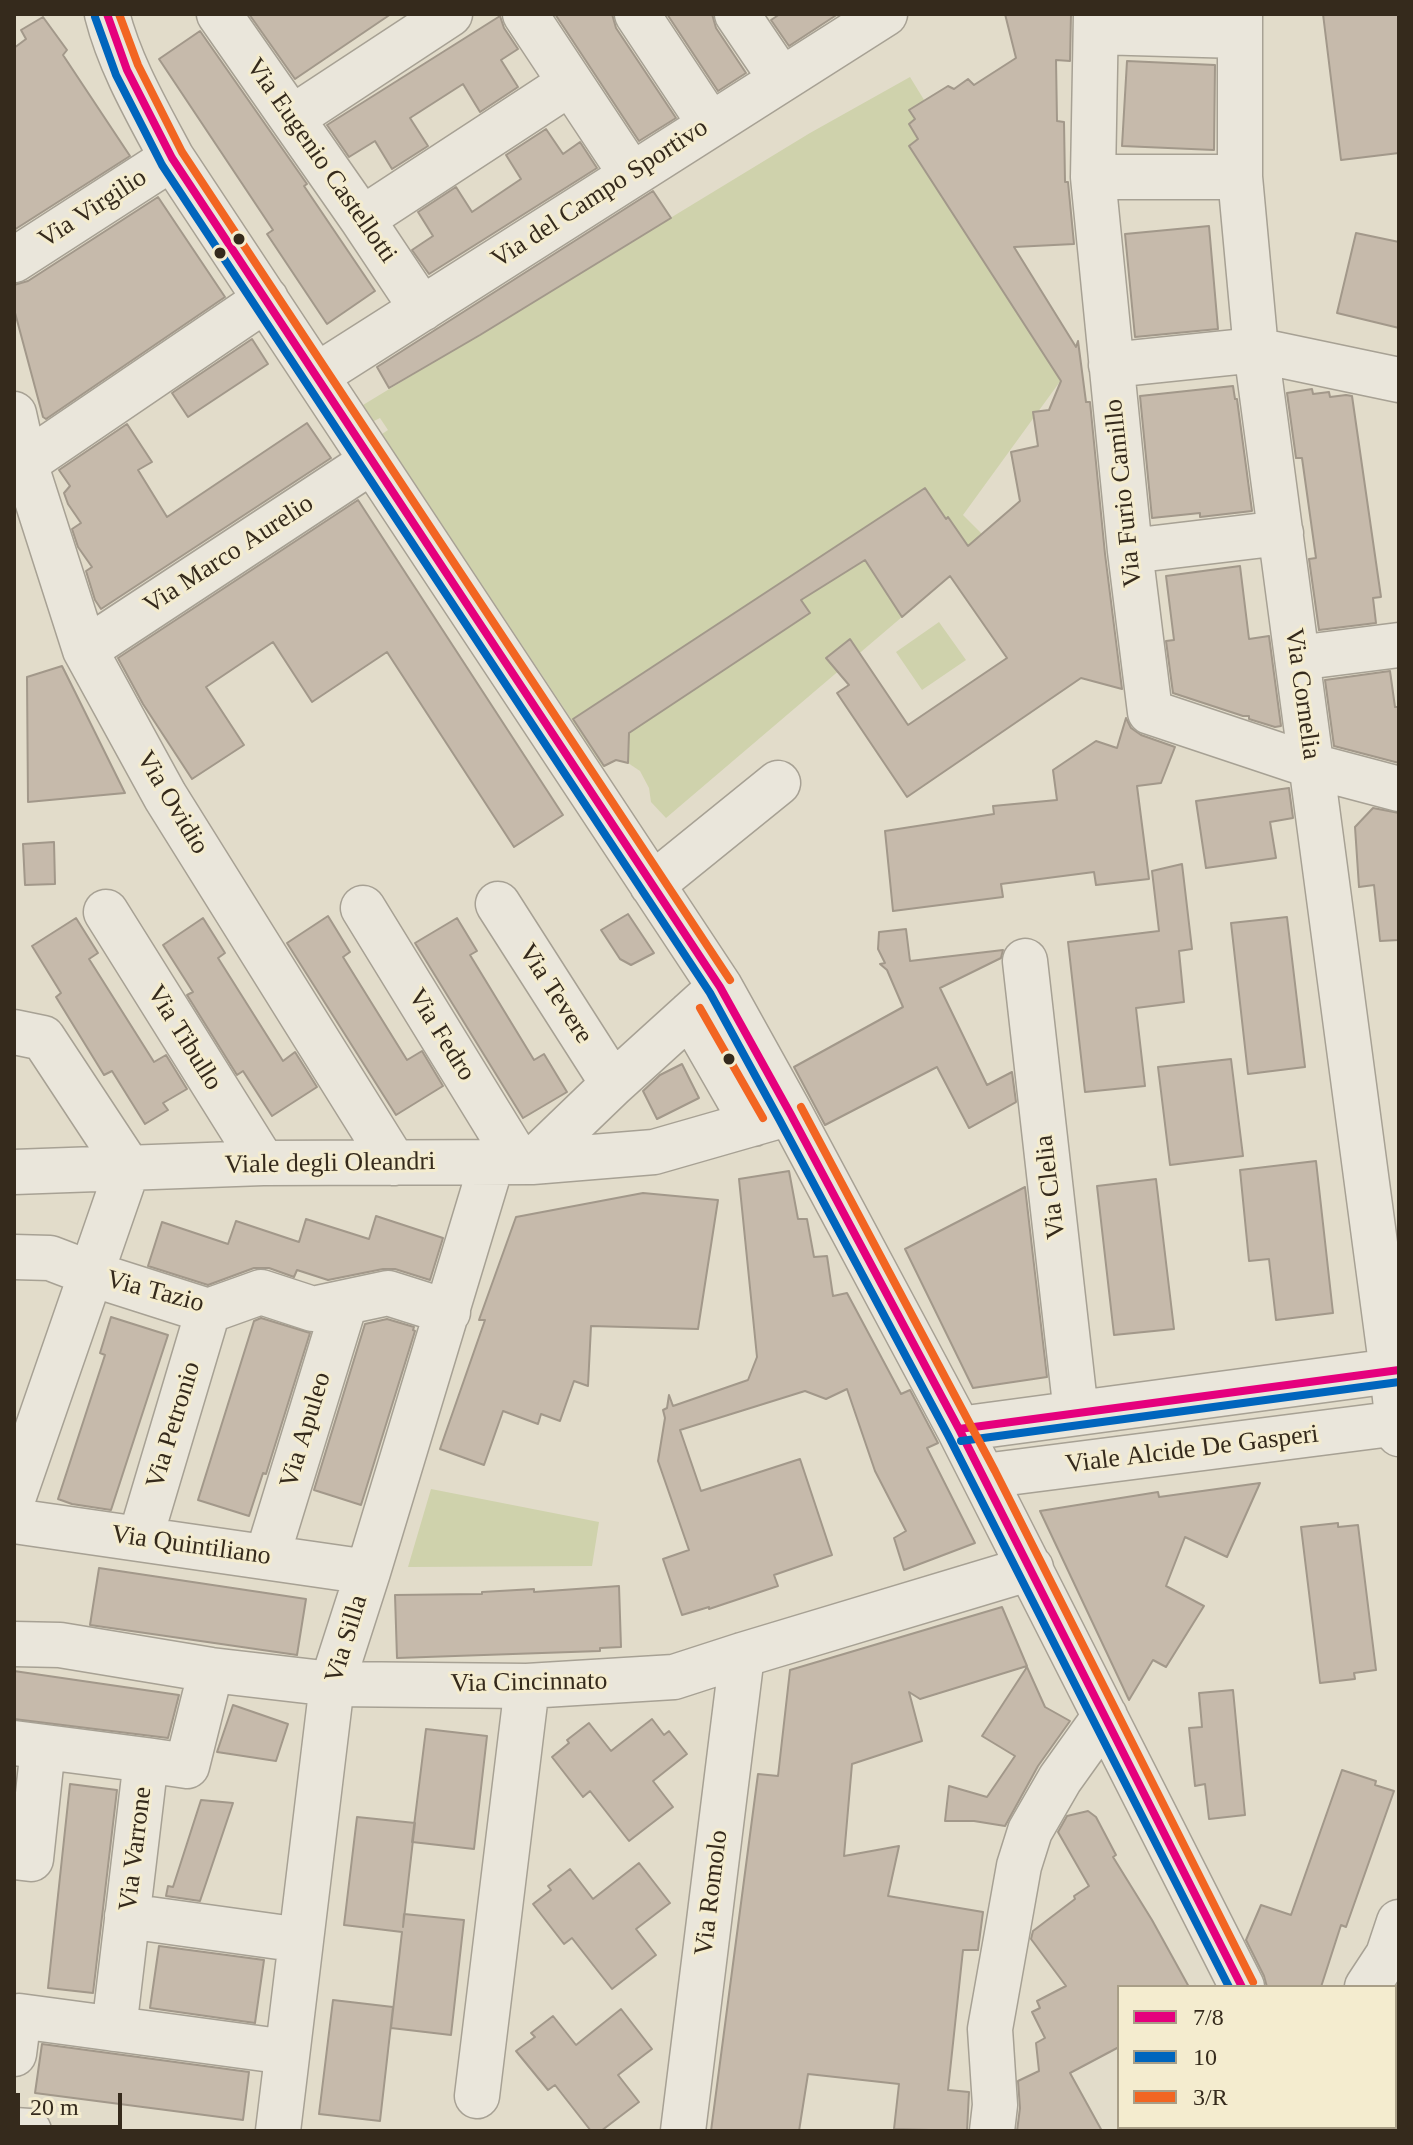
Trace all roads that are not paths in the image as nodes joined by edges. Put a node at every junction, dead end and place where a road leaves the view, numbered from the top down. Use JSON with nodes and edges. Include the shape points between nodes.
{"nodes":[{"id":1,"x":107,"y":14,"type":"edge"},
{"id":2,"x":219,"y":14,"type":"edge"},
{"id":3,"x":450,"y":14,"type":"edge"},
{"id":4,"x":525,"y":14,"type":"edge"},
{"id":5,"x":637,"y":14,"type":"edge"},
{"id":6,"x":737,"y":14,"type":"edge"},
{"id":7,"x":885,"y":14,"type":"edge"},
{"id":8,"x":1096,"y":23,"type":"edge"},
{"id":9,"x":1240,"y":25,"type":"edge"},
{"id":10,"x":781,"y":79,"type":"junction"},
{"id":11,"x":570,"y":83,"type":"junction"},
{"id":12,"x":292,"y":118,"type":"junction"},
{"id":13,"x":710,"y":124,"type":"junction"},
{"id":14,"x":172,"y":158,"type":"junction"},
{"id":15,"x":631,"y":174,"type":"junction"},
{"id":16,"x":1093,"y":177,"type":"junction"},
{"id":17,"x":1240,"y":177,"type":"junction"},
{"id":18,"x":362,"y":219,"type":"junction"},
{"id":19,"x":14,"y":260,"type":"edge"},
{"id":20,"x":266,"y":299,"type":"junction"},
{"id":21,"x":422,"y":309,"type":"junction"},
{"id":22,"x":1256,"y":350,"type":"junction"},
{"id":23,"x":1111,"y":365,"type":"junction"},
{"id":24,"x":316,"y":376,"type":"junction"},
{"id":25,"x":1399,"y":380,"type":"edge"},
{"id":26,"x":14,"y":414,"type":"edge"},
{"id":27,"x":372,"y":461,"type":"junction"},
{"id":28,"x":25,"y":463,"type":"junction"},
{"id":29,"x":1281,"y":533,"type":"junction"},
{"id":30,"x":1130,"y":551,"type":"junction"},
{"id":31,"x":1399,"y":645,"type":"edge"},
{"id":32,"x":85,"y":650,"type":"junction"},
{"id":33,"x":1297,"y":658,"type":"junction"},
{"id":34,"x":1312,"y":766,"type":"junction"},
{"id":35,"x":778,"y":783,"type":"dead end"},
{"id":36,"x":1399,"y":789,"type":"edge"},
{"id":37,"x":652,"y":885,"type":"junction"},
{"id":38,"x":498,"y":904,"type":"dead end"},
{"id":39,"x":363,"y":908,"type":"dead end"},
{"id":40,"x":106,"y":912,"type":"dead end"},
{"id":41,"x":1025,"y":961,"type":"dead end"},
{"id":42,"x":705,"y":1000,"type":"junction"},
{"id":43,"x":14,"y":1032,"type":"edge"},
{"id":44,"x":613,"y":1084,"type":"junction"},
{"id":45,"x":772,"y":1119,"type":"junction"},
{"id":46,"x":514,"y":1162,"type":"junction"},
{"id":47,"x":263,"y":1163,"type":"junction"},
{"id":48,"x":394,"y":1163,"type":"junction"},
{"id":49,"x":128,"y":1167,"type":"junction"},
{"id":50,"x":14,"y":1172,"type":"edge"},
{"id":51,"x":14,"y":1257,"type":"edge"},
{"id":52,"x":92,"y":1274,"type":"junction"},
{"id":53,"x":345,"y":1303,"type":"junction"},
{"id":54,"x":208,"y":1311,"type":"junction"},
{"id":55,"x":448,"y":1312,"type":"junction"},
{"id":56,"x":1396,"y":1371,"type":"edge"},
{"id":57,"x":1076,"y":1413,"type":"junction"},
{"id":58,"x":1399,"y":1427,"type":"edge"},
{"id":59,"x":959,"y":1429,"type":"junction"},
{"id":60,"x":984,"y":1476,"type":"junction"},
{"id":61,"x":14,"y":1496,"type":"edge"},
{"id":62,"x":14,"y":1521,"type":"edge"},
{"id":63,"x":140,"y":1539,"type":"junction"},
{"id":64,"x":267,"y":1557,"type":"junction"},
{"id":65,"x":1031,"y":1568,"type":"junction"},
{"id":66,"x":368,"y":1572,"type":"junction"},
{"id":67,"x":14,"y":1644,"type":"edge"},
{"id":68,"x":742,"y":1655,"type":"junction"},
{"id":69,"x":211,"y":1670,"type":"junction"},
{"id":70,"x":332,"y":1684,"type":"junction"},
{"id":71,"x":527,"y":1686,"type":"junction"},
{"id":72,"x":1105,"y":1716,"type":"junction"},
{"id":73,"x":29,"y":1745,"type":"edge"},
{"id":74,"x":146,"y":1760,"type":"junction"},
{"id":75,"x":14,"y":1857,"type":"edge"},
{"id":76,"x":127,"y":1916,"type":"junction"},
{"id":77,"x":1399,"y":1922,"type":"edge"},
{"id":78,"x":301,"y":1940,"type":"junction"},
{"id":79,"x":1241,"y":1985,"type":"edge"},
{"id":80,"x":1368,"y":1985,"type":"edge"},
{"id":81,"x":114,"y":2029,"type":"junction"},
{"id":82,"x":287,"y":2052,"type":"junction"},
{"id":83,"x":14,"y":2054,"type":"edge"},
{"id":84,"x":477,"y":2096,"type":"dead end"},
{"id":85,"x":14,"y":2130,"type":"edge"},
{"id":86,"x":29,"y":2131,"type":"edge"},
{"id":87,"x":278,"y":2131,"type":"edge"},
{"id":88,"x":683,"y":2131,"type":"edge"},
{"id":89,"x":992,"y":2131,"type":"edge"}],
"edges":[{"from":1,"to":14,"type":"street","via":[[128,75]]},
{"from":2,"to":12,"type":"street","name":"Via Eugenio Castellotti"},
{"from":3,"to":12,"type":"street"},
{"from":4,"to":11,"type":"street"},
{"from":5,"to":13,"type":"street"},
{"from":6,"to":10,"type":"street"},
{"from":7,"to":10,"type":"street","name":"Via del Campo Sportivo"},
{"from":8,"to":9,"type":"street"},
{"from":8,"to":16,"type":"street","name":"Via Furio Camillo"},
{"from":9,"to":17,"type":"street","name":"Via Cornelia"},
{"from":10,"to":13,"type":"street","name":"Via del Campo Sportivo"},
{"from":11,"to":15,"type":"street"},
{"from":11,"to":18,"type":"street"},
{"from":12,"to":18,"type":"street","name":"Via Eugenio Castellotti"},
{"from":13,"to":15,"type":"street","name":"Via del Campo Sportivo"},
{"from":14,"to":19,"type":"street","name":"Via Virgilio"},
{"from":14,"to":20,"type":"street"},
{"from":15,"to":21,"type":"street","name":"Via del Campo Sportivo"},
{"from":16,"to":17,"type":"street"},
{"from":16,"to":23,"type":"street","name":"Via Furio Camillo"},
{"from":17,"to":22,"type":"street","name":"Via Cornelia"},
{"from":18,"to":21,"type":"street","name":"Via Eugenio Castellotti"},
{"from":20,"to":24,"type":"street"},
{"from":20,"to":28,"type":"street"},
{"from":21,"to":24,"type":"street","name":"Via del Campo Sportivo"},
{"from":22,"to":23,"type":"street"},
{"from":22,"to":25,"type":"street"},
{"from":22,"to":29,"type":"street","name":"Via Cornelia"},
{"from":23,"to":30,"type":"street","name":"Via Furio Camillo"},
{"from":24,"to":27,"type":"street"},
{"from":26,"to":28,"type":"street","name":"Via Ovidio"},
{"from":27,"to":32,"type":"street","name":"Via Marco Aurelio"},
{"from":27,"to":37,"type":"street"},
{"from":28,"to":32,"type":"street","name":"Via Ovidio"},
{"from":29,"to":30,"type":"street"},
{"from":29,"to":33,"type":"street","name":"Via Cornelia"},
{"from":30,"to":34,"type":"street","name":"Via Furio Camillo","via":[[1150,712]]},
{"from":31,"to":33,"type":"street"},
{"from":32,"to":48,"type":"street","name":"Via Ovidio","via":[[165,796]]},
{"from":33,"to":34,"type":"street","name":"Via Cornelia"},
{"from":34,"to":36,"type":"street","name":"Via Furio Camillo"},
{"from":34,"to":56,"type":"street","name":"Via Cornelia"},
{"from":35,"to":37,"type":"street"},
{"from":37,"to":42,"type":"street"},
{"from":38,"to":44,"type":"street","name":"Via Tevere"},
{"from":39,"to":46,"type":"street","name":"Via Fedro"},
{"from":40,"to":47,"type":"street","name":"Via Tibullo"},
{"from":41,"to":57,"type":"street","name":"Via Clelia"},
{"from":42,"to":44,"type":"street"},
{"from":42,"to":45,"type":"street"},
{"from":43,"to":49,"type":"street","via":[[43,1038]]},
{"from":44,"to":46,"type":"street"},
{"from":45,"to":46,"type":"street","name":"Viale degli Oleandri","via":[[654,1152]]},
{"from":45,"to":59,"type":"street"},
{"from":46,"to":48,"type":"street","name":"Viale degli Oleandri"},
{"from":46,"to":55,"type":"street","name":"Via Silla"},
{"from":47,"to":48,"type":"street","name":"Viale degli Oleandri"},
{"from":47,"to":49,"type":"street","name":"Viale degli Oleandri"},
{"from":49,"to":50,"type":"street","name":"Viale degli Oleandri"},
{"from":49,"to":52,"type":"street"},
{"from":51,"to":52,"type":"street","name":"Via Tazio","via":[[50,1258]]},
{"from":52,"to":54,"type":"street","name":"Via Tazio"},
{"from":52,"to":61,"type":"street"},
{"from":53,"to":54,"type":"street","name":"Via Tazio","via":[[313,1309],[261,1292]]},
{"from":53,"to":55,"type":"street","name":"Via Tazio","via":[[388,1293]]},
{"from":53,"to":64,"type":"street","name":"Via Apuleo"},
{"from":54,"to":63,"type":"street","name":"Via Petronio"},
{"from":55,"to":66,"type":"street","name":"Via Silla"},
{"from":56,"to":57,"type":"street","name":"Viale Alcide De Gasperi"},
{"from":56,"to":58,"type":"street","name":"Via Cornelia"},
{"from":57,"to":59,"type":"street","name":"Viale Alcide De Gasperi"},
{"from":58,"to":60,"type":"street","name":"Viale Alcide De Gasperi"},
{"from":59,"to":60,"type":"street"},
{"from":60,"to":65,"type":"street"},
{"from":62,"to":63,"type":"street","name":"Via Quintiliano"},
{"from":63,"to":64,"type":"street","name":"Via Quintiliano"},
{"from":64,"to":66,"type":"street","name":"Via Quintiliano"},
{"from":65,"to":68,"type":"street","name":"Via Cincinnato"},
{"from":65,"to":72,"type":"street"},
{"from":66,"to":70,"type":"street","name":"Via Silla"},
{"from":67,"to":69,"type":"street","name":"Via Cincinnato","via":[[60,1645]]},
{"from":68,"to":71,"type":"street","name":"Via Cincinnato","via":[[674,1677]]},
{"from":68,"to":88,"type":"street","name":"Via Romolo"},
{"from":69,"to":70,"type":"street","name":"Via Cincinnato"},
{"from":69,"to":74,"type":"street","name":"Via Varrone","via":[[187,1766]]},
{"from":70,"to":71,"type":"street","name":"Via Cincinnato"},
{"from":70,"to":78,"type":"street","name":"Via Silla"},
{"from":71,"to":84,"type":"street"},
{"from":72,"to":79,"type":"street"},
{"from":72,"to":89,"type":"street","via":[[1030,1831],[1019,1866],[990,2029]]},
{"from":73,"to":74,"type":"street"},
{"from":73,"to":75,"type":"street","via":[[31,1859]]},
{"from":74,"to":76,"type":"street","name":"Via Varrone"},
{"from":76,"to":78,"type":"street"},
{"from":76,"to":81,"type":"street","name":"Via Varrone"},
{"from":77,"to":80,"type":"street","via":[[1388,1955]]},
{"from":78,"to":82,"type":"street","name":"Via Silla"},
{"from":81,"to":82,"type":"street"},
{"from":81,"to":83,"type":"street","via":[[19,2016]]},
{"from":82,"to":87,"type":"street","name":"Via Silla"},
{"from":85,"to":86,"type":"street"}]}
